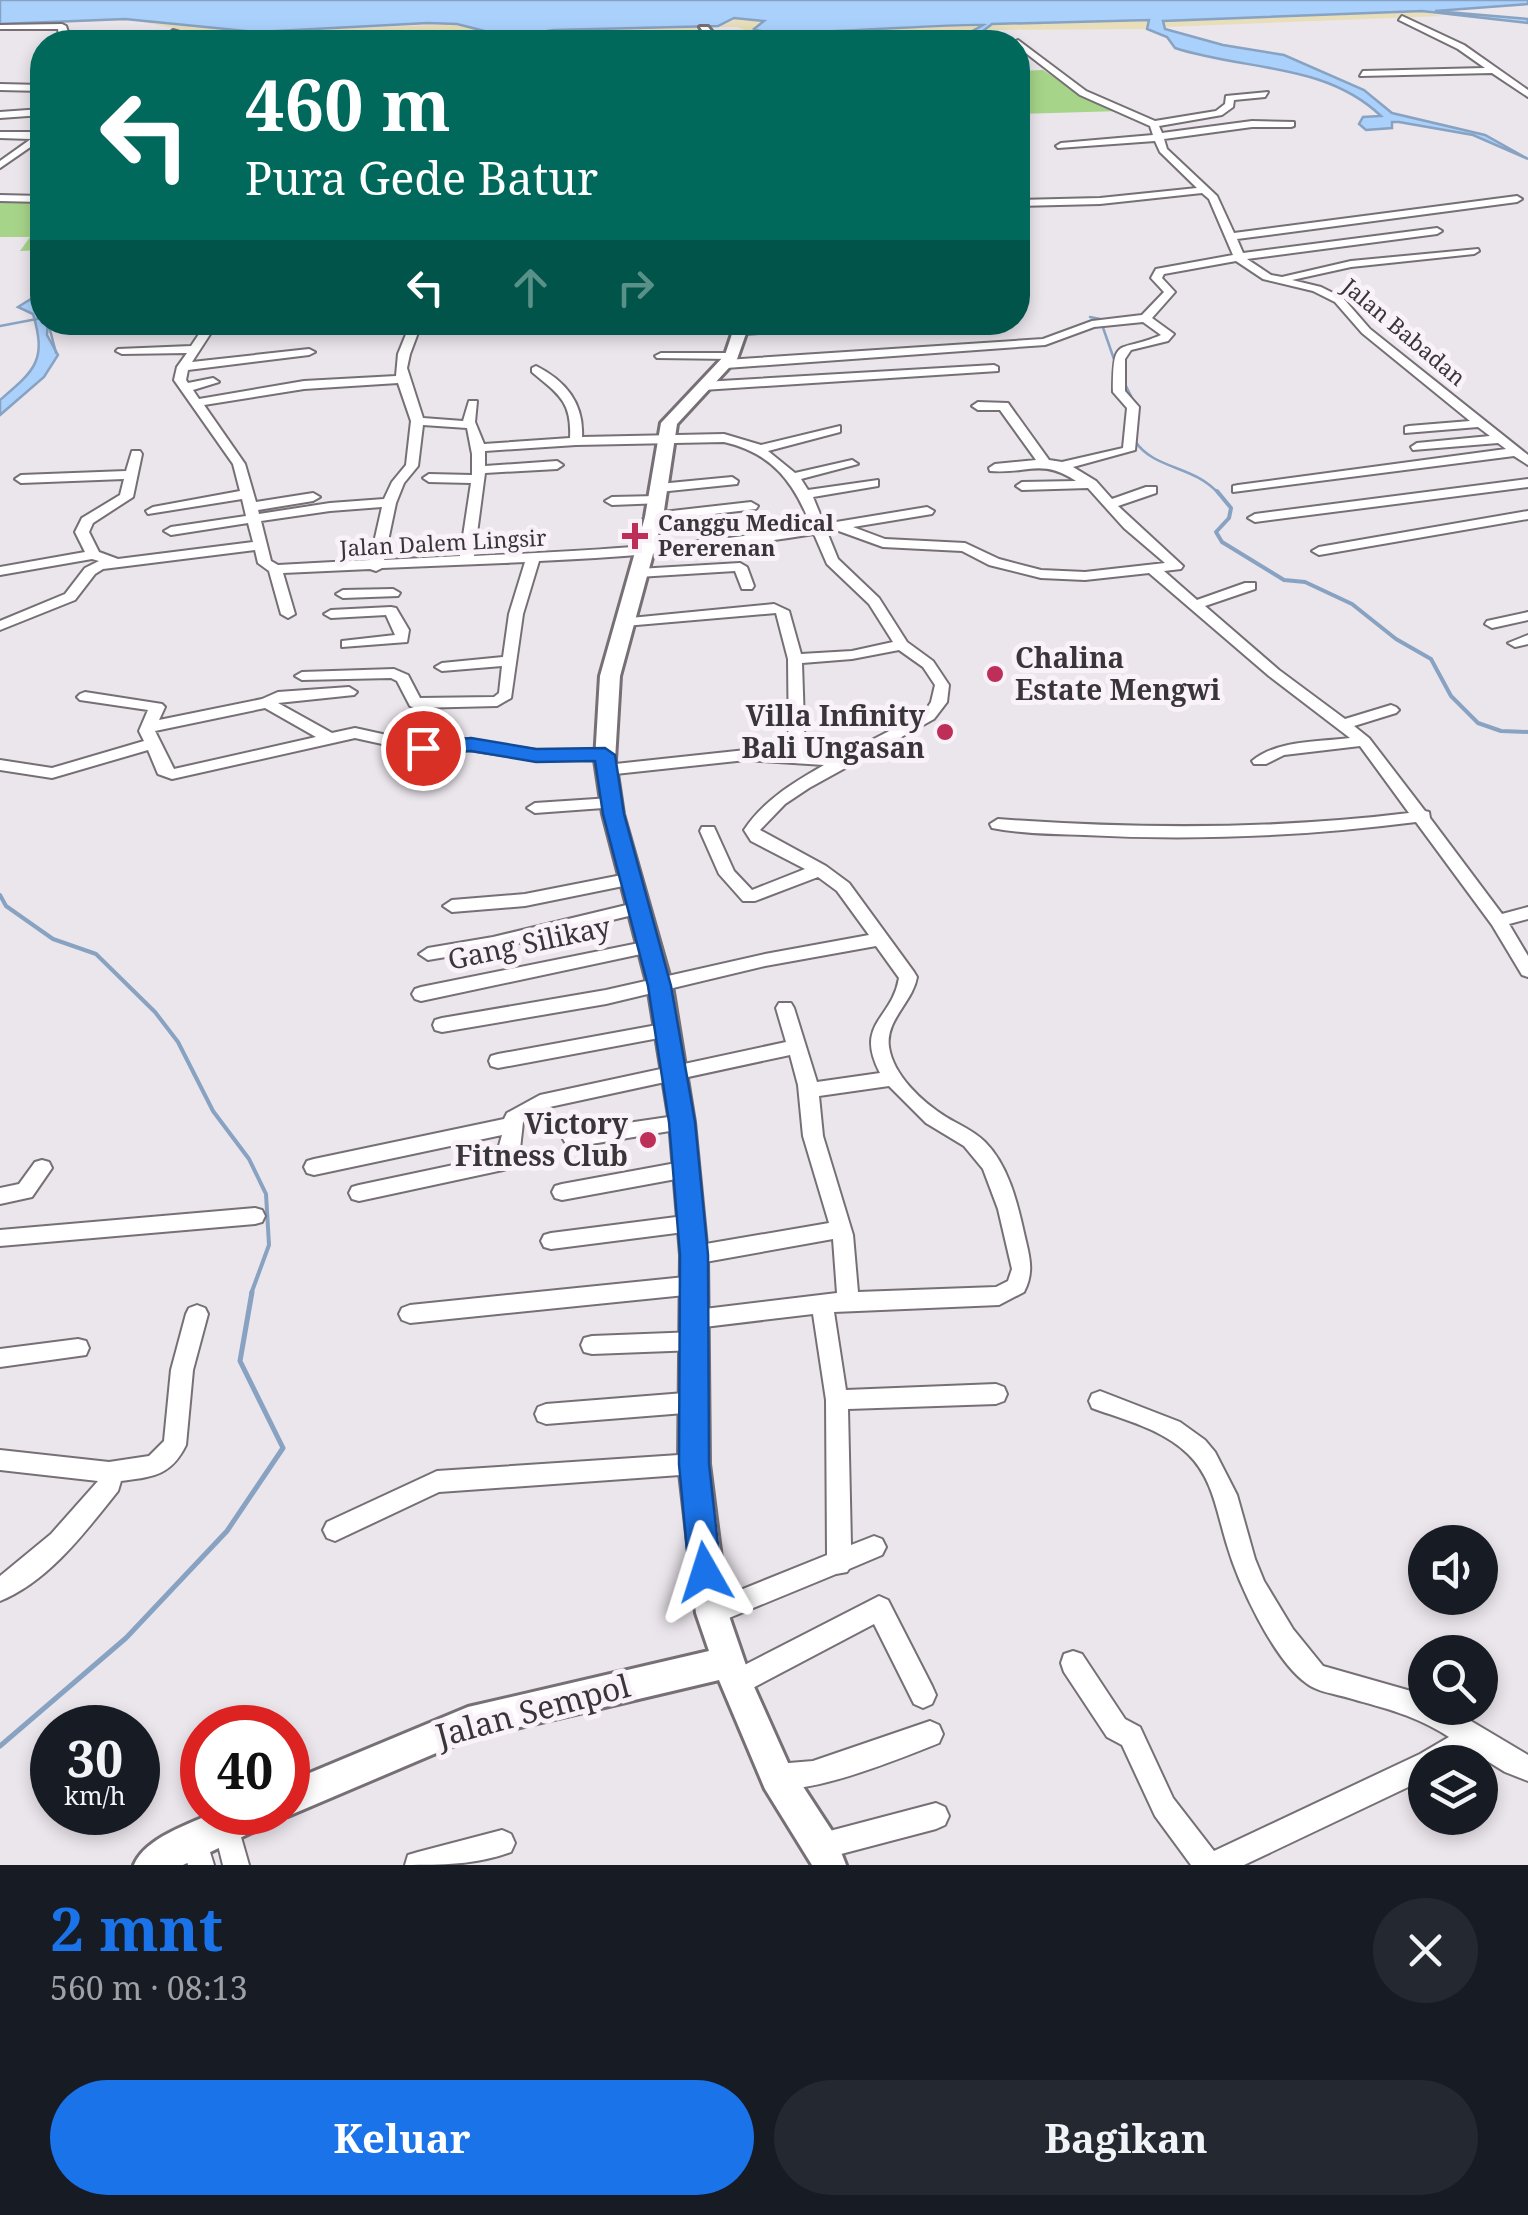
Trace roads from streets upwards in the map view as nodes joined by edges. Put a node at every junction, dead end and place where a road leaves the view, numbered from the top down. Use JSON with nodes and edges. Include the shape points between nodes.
{"nodes":[{"id":1,"x":1402,"y":18,"type":"dead end"},
{"id":2,"x":0,"y":27,"type":"edge"},
{"id":3,"x":63,"y":30,"type":"edge"},
{"id":4,"x":1030,"y":51,"type":"edge"},
{"id":5,"x":1492,"y":70,"type":"junction"},
{"id":6,"x":1363,"y":74,"type":"dead end"},
{"id":7,"x":1505,"y":78,"type":"junction"},
{"id":8,"x":1439,"y":82,"type":"dead end"},
{"id":9,"x":0,"y":90,"type":"edge"},
{"id":10,"x":1526,"y":90,"type":"edge"},
{"id":11,"x":30,"y":91,"type":"edge"},
{"id":12,"x":1265,"y":94,"type":"dead end"},
{"id":13,"x":30,"y":113,"type":"edge"},
{"id":14,"x":0,"y":116,"type":"edge"},
{"id":15,"x":1154,"y":124,"type":"junction"},
{"id":16,"x":1291,"y":124,"type":"dead end"},
{"id":17,"x":0,"y":135,"type":"edge"},
{"id":18,"x":30,"y":136,"type":"edge"},
{"id":19,"x":1156,"y":138,"type":"junction"},
{"id":20,"x":30,"y":144,"type":"edge"},
{"id":21,"x":1061,"y":146,"type":"dead end"},
{"id":22,"x":0,"y":165,"type":"edge"},
{"id":23,"x":1205,"y":190,"type":"junction"},
{"id":24,"x":0,"y":198,"type":"edge"},
{"id":25,"x":30,"y":199,"type":"edge"},
{"id":26,"x":1516,"y":199,"type":"dead end"},
{"id":27,"x":1030,"y":202,"type":"edge"},
{"id":28,"x":1437,"y":232,"type":"dead end"},
{"id":29,"x":1231,"y":237,"type":"junction"},
{"id":30,"x":1474,"y":251,"type":"dead end"},
{"id":31,"x":1240,"y":259,"type":"junction"},
{"id":32,"x":1286,"y":282,"type":"junction"},
{"id":33,"x":1145,"y":318,"type":"junction"},
{"id":34,"x":204,"y":335,"type":"edge"},
{"id":35,"x":412,"y":335,"type":"edge"},
{"id":36,"x":739,"y":335,"type":"edge"},
{"id":37,"x":195,"y":349,"type":"junction"},
{"id":38,"x":122,"y":351,"type":"dead end"},
{"id":39,"x":309,"y":352,"type":"dead end"},
{"id":40,"x":662,"y":356,"type":"dead end"},
{"id":41,"x":729,"y":360,"type":"junction"},
{"id":42,"x":183,"y":367,"type":"junction"},
{"id":43,"x":994,"y":368,"type":"dead end"},
{"id":44,"x":536,"y":370,"type":"dead end"},
{"id":45,"x":403,"y":379,"type":"junction"},
{"id":46,"x":213,"y":382,"type":"dead end"},
{"id":47,"x":703,"y":386,"type":"junction"},
{"id":48,"x":184,"y":388,"type":"junction"},
{"id":49,"x":197,"y":403,"type":"junction"},
{"id":50,"x":473,"y":404,"type":"dead end"},
{"id":51,"x":978,"y":406,"type":"dead end"},
{"id":52,"x":416,"y":422,"type":"junction"},
{"id":53,"x":1484,"y":423,"type":"junction"},
{"id":54,"x":468,"y":424,"type":"junction"},
{"id":55,"x":836,"y":429,"type":"dead end"},
{"id":56,"x":1409,"y":430,"type":"dead end"},
{"id":57,"x":664,"y":439,"type":"junction"},
{"id":58,"x":1501,"y":439,"type":"junction"},
{"id":59,"x":576,"y":441,"type":"junction"},
{"id":60,"x":1417,"y":446,"type":"dead end"},
{"id":61,"x":479,"y":448,"type":"junction"},
{"id":62,"x":759,"y":448,"type":"junction"},
{"id":63,"x":1515,"y":452,"type":"junction"},
{"id":64,"x":136,"y":454,"type":"dead end"},
{"id":65,"x":1528,"y":461,"type":"edge"},
{"id":66,"x":1045,"y":463,"type":"junction"},
{"id":67,"x":852,"y":464,"type":"dead end"},
{"id":68,"x":556,"y":465,"type":"dead end"},
{"id":69,"x":1062,"y":466,"type":"junction"},
{"id":70,"x":995,"y":468,"type":"dead end"},
{"id":71,"x":130,"y":474,"type":"junction"},
{"id":72,"x":477,"y":474,"type":"junction"},
{"id":73,"x":21,"y":478,"type":"dead end"},
{"id":74,"x":429,"y":478,"type":"dead end"},
{"id":75,"x":793,"y":478,"type":"junction"},
{"id":76,"x":732,"y":482,"type":"dead end"},
{"id":77,"x":873,"y":482,"type":"dead end"},
{"id":78,"x":1528,"y":483,"type":"edge"},
{"id":79,"x":1092,"y":484,"type":"junction"},
{"id":80,"x":1022,"y":486,"type":"dead end"},
{"id":81,"x":1238,"y":489,"type":"dead end"},
{"id":82,"x":1152,"y":490,"type":"dead end"},
{"id":83,"x":806,"y":494,"type":"junction"},
{"id":84,"x":313,"y":497,"type":"dead end"},
{"id":85,"x":612,"y":501,"type":"dead end"},
{"id":86,"x":657,"y":502,"type":"junction"},
{"id":87,"x":389,"y":503,"type":"junction"},
{"id":88,"x":1110,"y":504,"type":"junction"},
{"id":89,"x":751,"y":506,"type":"dead end"},
{"id":90,"x":250,"y":507,"type":"junction"},
{"id":91,"x":153,"y":511,"type":"dead end"},
{"id":92,"x":927,"y":511,"type":"dead end"},
{"id":93,"x":1528,"y":515,"type":"edge"},
{"id":94,"x":1255,"y":518,"type":"dead end"},
{"id":95,"x":839,"y":526,"type":"junction"},
{"id":96,"x":821,"y":530,"type":"junction"},
{"id":97,"x":172,"y":531,"type":"dead end"},
{"id":98,"x":259,"y":544,"type":"junction"},
{"id":99,"x":1319,"y":551,"type":"dead end"},
{"id":100,"x":93,"y":555,"type":"junction"},
{"id":101,"x":533,"y":558,"type":"junction"},
{"id":102,"x":116,"y":562,"type":"junction"},
{"id":103,"x":466,"y":562,"type":"junction"},
{"id":104,"x":641,"y":563,"type":"junction"},
{"id":105,"x":408,"y":565,"type":"junction"},
{"id":106,"x":376,"y":566,"type":"junction"},
{"id":107,"x":275,"y":569,"type":"junction"},
{"id":108,"x":0,"y":570,"type":"edge"},
{"id":109,"x":1154,"y":570,"type":"junction"},
{"id":110,"x":747,"y":586,"type":"dead end"},
{"id":111,"x":1250,"y":586,"type":"dead end"},
{"id":112,"x":393,"y":593,"type":"junction"},
{"id":113,"x":343,"y":594,"type":"dead end"},
{"id":114,"x":1198,"y":604,"type":"junction"},
{"id":115,"x":391,"y":610,"type":"junction"},
{"id":116,"x":288,"y":614,"type":"dead end"},
{"id":117,"x":332,"y":614,"type":"dead end"},
{"id":118,"x":1528,"y":616,"type":"edge"},
{"id":119,"x":625,"y":622,"type":"junction"},
{"id":120,"x":1492,"y":624,"type":"dead end"},
{"id":121,"x":0,"y":626,"type":"edge"},
{"id":122,"x":348,"y":644,"type":"dead end"},
{"id":123,"x":902,"y":645,"type":"junction"},
{"id":124,"x":796,"y":659,"type":"junction"},
{"id":125,"x":510,"y":661,"type":"junction"},
{"id":126,"x":442,"y":667,"type":"dead end"},
{"id":127,"x":302,"y":676,"type":"dead end"},
{"id":128,"x":349,"y":692,"type":"dead end"},
{"id":129,"x":85,"y":697,"type":"dead end"},
{"id":130,"x":267,"y":703,"type":"junction"},
{"id":131,"x":1391,"y":710,"type":"dead end"},
{"id":132,"x":1344,"y":724,"type":"junction"},
{"id":133,"x":150,"y":736,"type":"junction"},
{"id":134,"x":328,"y":737,"type":"junction"},
{"id":135,"x":1364,"y":741,"type":"junction"},
{"id":136,"x":797,"y":757,"type":"junction"},
{"id":137,"x":1260,"y":761,"type":"dead end"},
{"id":138,"x":605,"y":762,"type":"junction"},
{"id":139,"x":845,"y":762,"type":"junction"},
{"id":140,"x":0,"y":765,"type":"edge"},
{"id":141,"x":611,"y":803,"type":"junction"},
{"id":142,"x":534,"y":808,"type":"dead end"},
{"id":143,"x":1423,"y":816,"type":"junction"},
{"id":144,"x":998,"y":824,"type":"dead end"},
{"id":145,"x":708,"y":831,"type":"dead end"},
{"id":146,"x":820,"y":870,"type":"junction"},
{"id":147,"x":632,"y":879,"type":"junction"},
{"id":148,"x":452,"y":906,"type":"dead end"},
{"id":149,"x":639,"y":908,"type":"junction"},
{"id":150,"x":1528,"y":913,"type":"edge"},
{"id":151,"x":1498,"y":921,"type":"junction"},
{"id":152,"x":882,"y":939,"type":"junction"},
{"id":153,"x":648,"y":948,"type":"junction"},
{"id":154,"x":428,"y":954,"type":"dead end"},
{"id":155,"x":1528,"y":972,"type":"edge"},
{"id":156,"x":660,"y":986,"type":"junction"},
{"id":157,"x":421,"y":994,"type":"dead end"},
{"id":158,"x":786,"y":1008,"type":"dead end"},
{"id":159,"x":442,"y":1025,"type":"dead end"},
{"id":160,"x":668,"y":1030,"type":"junction"},
{"id":161,"x":796,"y":1046,"type":"junction"},
{"id":162,"x":498,"y":1061,"type":"dead end"},
{"id":163,"x":675,"y":1073,"type":"junction"},
{"id":164,"x":895,"y":1078,"type":"junction"},
{"id":165,"x":809,"y":1090,"type":"junction"},
{"id":166,"x":682,"y":1122,"type":"junction"},
{"id":167,"x":512,"y":1125,"type":"junction"},
{"id":168,"x":573,"y":1139,"type":"dead end"},
{"id":169,"x":314,"y":1167,"type":"dead end"},
{"id":170,"x":42,"y":1168,"type":"dead end"},
{"id":171,"x":687,"y":1168,"type":"junction"},
{"id":172,"x":562,"y":1192,"type":"dead end"},
{"id":173,"x":359,"y":1193,"type":"dead end"},
{"id":174,"x":0,"y":1196,"type":"edge"},
{"id":175,"x":255,"y":1216,"type":"dead end"},
{"id":176,"x":692,"y":1223,"type":"junction"},
{"id":177,"x":841,"y":1229,"type":"junction"},
{"id":178,"x":0,"y":1238,"type":"edge"},
{"id":179,"x":551,"y":1241,"type":"dead end"},
{"id":180,"x":694,"y":1255,"type":"junction"},
{"id":181,"x":695,"y":1285,"type":"junction"},
{"id":182,"x":848,"y":1301,"type":"junction"},
{"id":183,"x":822,"y":1306,"type":"junction"},
{"id":184,"x":197,"y":1314,"type":"dead end"},
{"id":185,"x":410,"y":1314,"type":"dead end"},
{"id":186,"x":696,"y":1330,"type":"junction"},
{"id":187,"x":592,"y":1345,"type":"dead end"},
{"id":188,"x":78,"y":1348,"type":"dead end"},
{"id":189,"x":0,"y":1358,"type":"edge"},
{"id":190,"x":996,"y":1394,"type":"dead end"},
{"id":191,"x":837,"y":1400,"type":"junction"},
{"id":192,"x":1100,"y":1401,"type":"dead end"},
{"id":193,"x":697,"y":1402,"type":"junction"},
{"id":194,"x":546,"y":1414,"type":"dead end"},
{"id":195,"x":0,"y":1460,"type":"edge"},
{"id":196,"x":694,"y":1464,"type":"junction"},
{"id":197,"x":109,"y":1472,"type":"junction"},
{"id":198,"x":334,"y":1530,"type":"dead end"},
{"id":199,"x":874,"y":1547,"type":"dead end"},
{"id":200,"x":839,"y":1564,"type":"junction"},
{"id":201,"x":0,"y":1589,"type":"edge"},
{"id":202,"x":712,"y":1614,"type":"junction"},
{"id":203,"x":1073,"y":1662,"type":"dead end"},
{"id":204,"x":732,"y":1673,"type":"junction"},
{"id":205,"x":923,"y":1695,"type":"dead end"},
{"id":206,"x":1468,"y":1732,"type":"junction"},
{"id":207,"x":930,"y":1734,"type":"dead end"},
{"id":208,"x":1459,"y":1745,"type":"edge"},
{"id":209,"x":1528,"y":1768,"type":"edge"},
{"id":210,"x":1408,"y":1773,"type":"edge"},
{"id":211,"x":777,"y":1777,"type":"junction"},
{"id":212,"x":310,"y":1791,"type":"edge"},
{"id":213,"x":936,"y":1816,"type":"dead end"},
{"id":214,"x":221,"y":1835,"type":"edge"},
{"id":215,"x":240,"y":1835,"type":"edge"},
{"id":216,"x":502,"y":1843,"type":"dead end"},
{"id":217,"x":198,"y":1852,"type":"edge"},
{"id":218,"x":826,"y":1856,"type":"edge"},
{"id":219,"x":151,"y":1865,"type":"edge"},
{"id":220,"x":236,"y":1865,"type":"edge"},
{"id":221,"x":418,"y":1865,"type":"edge"},
{"id":222,"x":1212,"y":1865,"type":"edge"}],
"edges":[{"from":1,"to":5,"type":"street","via":[[1461,46]]},
{"from":2,"to":3,"type":"street"},
{"from":4,"to":15,"type":"street","via":[[1084,93]]},
{"from":5,"to":6,"type":"street"},
{"from":5,"to":7,"type":"street"},
{"from":7,"to":8,"type":"street"},
{"from":7,"to":10,"type":"street"},
{"from":9,"to":11,"type":"street"},
{"from":12,"to":15,"type":"street","via":[[1229,98],[1219,113]]},
{"from":13,"to":14,"type":"street"},
{"from":15,"to":19,"type":"street"},
{"from":16,"to":19,"type":"street"},
{"from":17,"to":18,"type":"street"},
{"from":19,"to":21,"type":"street"},
{"from":19,"to":23,"type":"street"},
{"from":20,"to":22,"type":"street"},
{"from":23,"to":27,"type":"street"},
{"from":23,"to":29,"type":"street"},
{"from":24,"to":25,"type":"street"},
{"from":26,"to":29,"type":"street"},
{"from":28,"to":31,"type":"street"},
{"from":29,"to":31,"type":"street"},
{"from":30,"to":32,"type":"street","via":[[1352,264],[1288,276]]},
{"from":31,"to":32,"type":"street","name":"Jalan Babadan"},
{"from":31,"to":33,"type":"street","via":[[1160,271],[1156,278],[1170,292]]},
{"from":32,"to":53,"type":"street","name":"Jalan Babadan","via":[[1339,300],[1366,331]]},
{"from":33,"to":41,"type":"street","via":[[1092,324],[1046,342]]},
{"from":33,"to":69,"type":"street","via":[[1168,334],[1128,348],[1120,359],[1119,392],[1133,407],[1131,446]]},
{"from":34,"to":37,"type":"street"},
{"from":35,"to":45,"type":"street","via":[[402,358]]},
{"from":36,"to":41,"type":"street"},
{"from":37,"to":38,"type":"street"},
{"from":37,"to":42,"type":"street"},
{"from":39,"to":42,"type":"street"},
{"from":40,"to":41,"type":"street"},
{"from":41,"to":47,"type":"street"},
{"from":42,"to":48,"type":"street"},
{"from":43,"to":47,"type":"street"},
{"from":44,"to":59,"type":"street","via":[[574,402]]},
{"from":45,"to":49,"type":"street","via":[[316,383]]},
{"from":45,"to":52,"type":"street"},
{"from":46,"to":48,"type":"street"},
{"from":47,"to":57,"type":"street","via":[[673,414]]},
{"from":48,"to":49,"type":"street"},
{"from":49,"to":90,"type":"street","via":[[239,464]]},
{"from":50,"to":54,"type":"street"},
{"from":51,"to":66,"type":"street","via":[[1004,406]]},
{"from":52,"to":54,"type":"street"},
{"from":52,"to":87,"type":"street","via":[[412,466]]},
{"from":53,"to":56,"type":"street"},
{"from":53,"to":58,"type":"street","name":"Jalan Babadan"},
{"from":54,"to":61,"type":"street","via":[[475,427]]},
{"from":55,"to":62,"type":"street"},
{"from":57,"to":59,"type":"street"},
{"from":57,"to":62,"type":"street","via":[[724,438]]},
{"from":57,"to":86,"type":"street"},
{"from":58,"to":60,"type":"street"},
{"from":58,"to":63,"type":"street","name":"Jalan Babadan"},
{"from":59,"to":61,"type":"street"},
{"from":61,"to":72,"type":"street"},
{"from":62,"to":75,"type":"street"},
{"from":63,"to":65,"type":"street","name":"Jalan Babadan"},
{"from":63,"to":81,"type":"street"},
{"from":64,"to":71,"type":"street"},
{"from":66,"to":69,"type":"street"},
{"from":66,"to":70,"type":"street"},
{"from":67,"to":75,"type":"street"},
{"from":68,"to":72,"type":"street"},
{"from":69,"to":79,"type":"street"},
{"from":71,"to":73,"type":"street"},
{"from":71,"to":100,"type":"street","via":[[126,497],[84,526]]},
{"from":72,"to":74,"type":"street"},
{"from":72,"to":103,"type":"street"},
{"from":75,"to":83,"type":"street"},
{"from":76,"to":86,"type":"street"},
{"from":77,"to":83,"type":"street"},
{"from":78,"to":94,"type":"street"},
{"from":79,"to":80,"type":"street"},
{"from":79,"to":88,"type":"street"},
{"from":82,"to":88,"type":"street"},
{"from":83,"to":96,"type":"street"},
{"from":84,"to":90,"type":"street"},
{"from":85,"to":86,"type":"street"},
{"from":86,"to":89,"type":"street"},
{"from":86,"to":104,"type":"street"},
{"from":87,"to":90,"type":"street"},
{"from":87,"to":106,"type":"street"},
{"from":88,"to":109,"type":"street","via":[[1176,564]]},
{"from":90,"to":91,"type":"street"},
{"from":90,"to":97,"type":"street"},
{"from":90,"to":98,"type":"street"},
{"from":92,"to":95,"type":"street"},
{"from":93,"to":99,"type":"street"},
{"from":95,"to":96,"type":"street"},
{"from":95,"to":109,"type":"street","via":[[884,543],[965,547],[1041,574]]},
{"from":96,"to":104,"type":"street"},
{"from":96,"to":123,"type":"street","via":[[832,560],[874,601]]},
{"from":98,"to":102,"type":"street"},
{"from":98,"to":107,"type":"street","via":[[264,563]]},
{"from":100,"to":102,"type":"street"},
{"from":100,"to":108,"type":"street"},
{"from":101,"to":103,"type":"street","name":"Jalan Dalem Lingsir"},
{"from":101,"to":104,"type":"street","name":"Jalan Dalem Lingsir"},
{"from":101,"to":125,"type":"street"},
{"from":102,"to":121,"type":"street","via":[[90,569],[70,596]]},
{"from":103,"to":105,"type":"street","name":"Jalan Dalem Lingsir"},
{"from":104,"to":110,"type":"street","via":[[740,567]]},
{"from":104,"to":119,"type":"street"},
{"from":105,"to":106,"type":"street","name":"Jalan Dalem Lingsir"},
{"from":105,"to":112,"type":"street"},
{"from":106,"to":107,"type":"street","name":"Jalan Dalem Lingsir"},
{"from":107,"to":116,"type":"street"},
{"from":109,"to":114,"type":"street"},
{"from":111,"to":114,"type":"street"},
{"from":112,"to":113,"type":"street"},
{"from":112,"to":115,"type":"street"},
{"from":114,"to":132,"type":"street"},
{"from":115,"to":117,"type":"street"},
{"from":115,"to":122,"type":"street","via":[[402,639]]},
{"from":118,"to":120,"type":"street"},
{"from":119,"to":124,"type":"street","via":[[776,608]]},
{"from":119,"to":138,"type":"street","via":[[610,676]]},
{"from":123,"to":124,"type":"street"},
{"from":123,"to":139,"type":"street","via":[[935,671],[942,685],[939,702],[928,716]]},
{"from":124,"to":136,"type":"street"},
{"from":125,"to":126,"type":"street"},
{"from":125,"to":127,"type":"street","via":[[506,695],[484,703],[415,702],[394,673]]},
{"from":128,"to":130,"type":"street"},
{"from":129,"to":133,"type":"street","via":[[158,707]]},
{"from":130,"to":133,"type":"street"},
{"from":130,"to":134,"type":"street"},
{"from":131,"to":132,"type":"street"},
{"from":132,"to":135,"type":"street"},
{"from":133,"to":134,"type":"street","via":[[172,774]]},
{"from":133,"to":140,"type":"street","via":[[52,773]]},
{"from":134,"to":138,"type":"street","via":[[367,733],[423,748],[471,745]]},
{"from":135,"to":137,"type":"street","via":[[1281,750]]},
{"from":135,"to":143,"type":"street"},
{"from":136,"to":138,"type":"street"},
{"from":136,"to":139,"type":"street"},
{"from":138,"to":141,"type":"street"},
{"from":139,"to":146,"type":"street","via":[[770,806],[752,830]]},
{"from":141,"to":142,"type":"street"},
{"from":141,"to":147,"type":"street"},
{"from":143,"to":144,"type":"street","via":[[1270,834],[1110,834]]},
{"from":143,"to":151,"type":"street"},
{"from":145,"to":146,"type":"street","via":[[727,874],[749,897]]},
{"from":146,"to":152,"type":"street","via":[[843,887]]},
{"from":147,"to":148,"type":"street"},
{"from":147,"to":149,"type":"street"},
{"from":149,"to":153,"type":"street"},
{"from":149,"to":154,"type":"street"},
{"from":150,"to":151,"type":"street"},
{"from":151,"to":155,"type":"street"},
{"from":152,"to":156,"type":"street"},
{"from":152,"to":164,"type":"street","via":[[908,977],[908,989],[878,1040]]},
{"from":153,"to":156,"type":"street"},
{"from":153,"to":157,"type":"street","name":"Gang Silikay"},
{"from":156,"to":159,"type":"street"},
{"from":156,"to":160,"type":"street"},
{"from":158,"to":161,"type":"street"},
{"from":160,"to":162,"type":"street"},
{"from":160,"to":163,"type":"street"},
{"from":161,"to":163,"type":"street"},
{"from":161,"to":165,"type":"street"},
{"from":163,"to":166,"type":"street"},
{"from":163,"to":167,"type":"street","via":[[540,1102]]},
{"from":164,"to":165,"type":"street"},
{"from":164,"to":182,"type":"street","via":[[932,1117],[970,1138],[993,1166],[1022,1269],[1017,1286],[999,1296]]},
{"from":165,"to":177,"type":"street","via":[[813,1136]]},
{"from":166,"to":168,"type":"street"},
{"from":166,"to":171,"type":"street"},
{"from":167,"to":169,"type":"street"},
{"from":167,"to":173,"type":"street","via":[[503,1162]]},
{"from":170,"to":174,"type":"street","via":[[24,1191]]},
{"from":171,"to":172,"type":"street"},
{"from":171,"to":176,"type":"street"},
{"from":175,"to":178,"type":"street"},
{"from":176,"to":179,"type":"street"},
{"from":176,"to":180,"type":"street"},
{"from":177,"to":180,"type":"street"},
{"from":177,"to":182,"type":"street"},
{"from":180,"to":181,"type":"street"},
{"from":181,"to":185,"type":"street"},
{"from":181,"to":186,"type":"street"},
{"from":182,"to":183,"type":"street"},
{"from":183,"to":186,"type":"street"},
{"from":183,"to":191,"type":"street"},
{"from":184,"to":197,"type":"street","via":[[182,1370],[180,1423],[168,1456],[156,1466]]},
{"from":186,"to":187,"type":"street"},
{"from":186,"to":193,"type":"street"},
{"from":188,"to":189,"type":"street"},
{"from":190,"to":191,"type":"street"},
{"from":191,"to":200,"type":"street"},
{"from":192,"to":206,"type":"street","via":[[1181,1436],[1206,1457],[1252,1580],[1302,1663],[1325,1680],[1380,1692]]},
{"from":193,"to":194,"type":"street"},
{"from":193,"to":196,"type":"street"},
{"from":195,"to":197,"type":"street"},
{"from":196,"to":198,"type":"street","via":[[437,1482]]},
{"from":196,"to":202,"type":"street"},
{"from":197,"to":201,"type":"street","via":[[110,1484],[88,1511]]},
{"from":199,"to":200,"type":"street"},
{"from":200,"to":202,"type":"street"},
{"from":202,"to":204,"type":"street"},
{"from":203,"to":222,"type":"street","via":[[1116,1728],[1132,1736],[1164,1807]]},
{"from":204,"to":205,"type":"street","via":[[880,1608]]},
{"from":204,"to":211,"type":"street"},
{"from":204,"to":212,"type":"street","name":"Jalan Sempol","via":[[468,1723]]},
{"from":206,"to":208,"type":"street"},
{"from":206,"to":209,"type":"street"},
{"from":207,"to":211,"type":"street","via":[[812,1774]]},
{"from":210,"to":222,"type":"street"},
{"from":211,"to":218,"type":"street"},
{"from":213,"to":218,"type":"street"},
{"from":214,"to":217,"type":"street"},
{"from":215,"to":220,"type":"street"},
{"from":216,"to":221,"type":"street"},
{"from":217,"to":219,"type":"street"}]}
